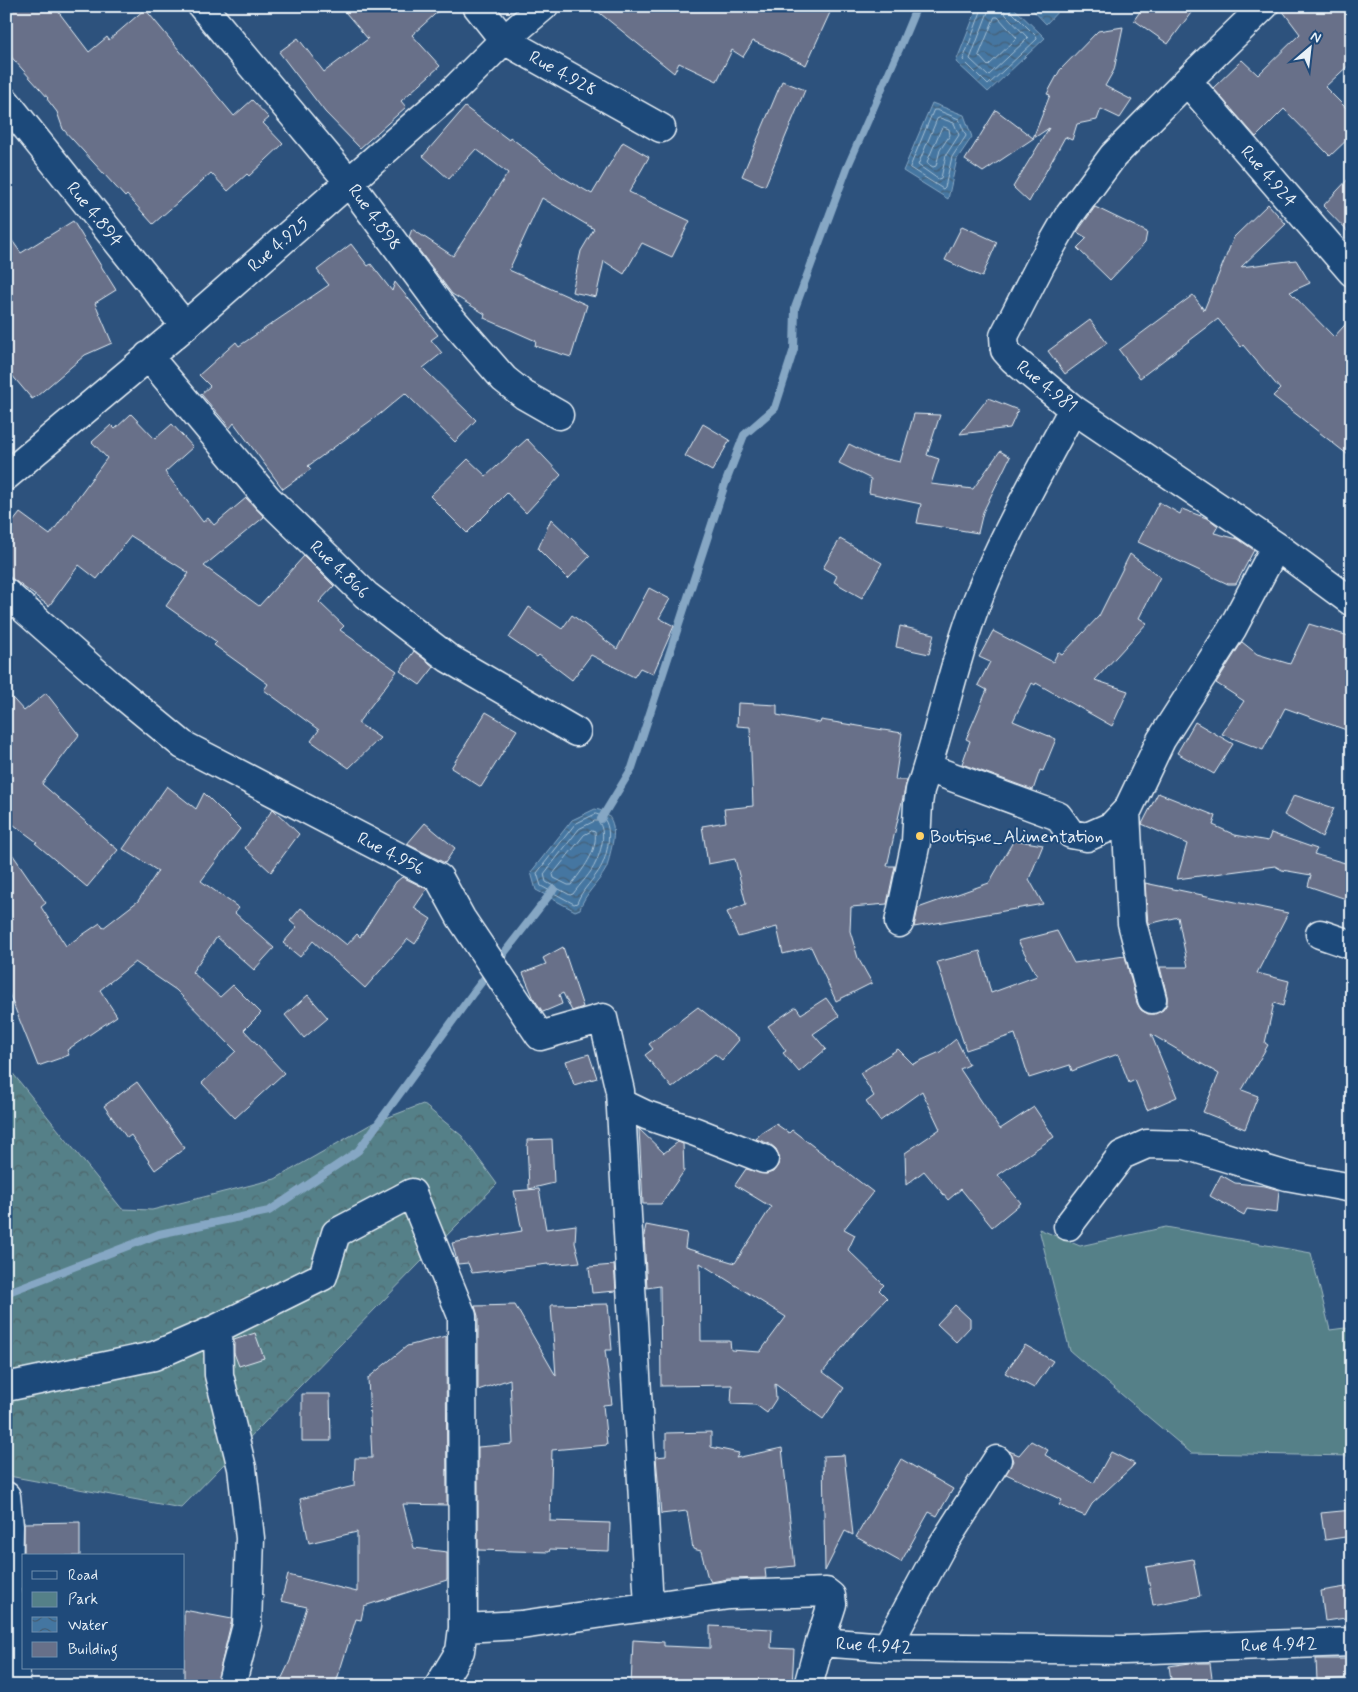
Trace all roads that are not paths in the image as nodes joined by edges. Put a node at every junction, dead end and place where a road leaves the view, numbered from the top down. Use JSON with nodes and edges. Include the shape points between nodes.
{"nodes":[{"id":1,"x":202,"y":6,"type":"edge"},
{"id":2,"x":477,"y":6,"type":"edge"},
{"id":3,"x":544,"y":6,"type":"edge"},
{"id":4,"x":1264,"y":6,"type":"edge"},
{"id":5,"x":504,"y":40,"type":"junction"},
{"id":6,"x":1187,"y":81,"type":"junction"},
{"id":7,"x":6,"y":102,"type":"edge"},
{"id":8,"x":661,"y":128,"type":"dead end"},
{"id":9,"x":349,"y":182,"type":"junction"},
{"id":10,"x":1352,"y":272,"type":"edge"},
{"id":11,"x":185,"y":326,"type":"junction"},
{"id":12,"x":148,"y":356,"type":"junction"},
{"id":13,"x":1073,"y":409,"type":"junction"},
{"id":14,"x":558,"y":415,"type":"dead end"},
{"id":15,"x":6,"y":476,"type":"edge"},
{"id":16,"x":1276,"y":546,"type":"junction"},
{"id":17,"x":6,"y":593,"type":"edge"},
{"id":18,"x":1352,"y":602,"type":"edge"},
{"id":19,"x":576,"y":732,"type":"dead end"},
{"id":20,"x":928,"y":768,"type":"junction"},
{"id":21,"x":1126,"y":812,"type":"junction"},
{"id":22,"x":899,"y":923,"type":"dead end"},
{"id":23,"x":1320,"y":934,"type":"dead end"},
{"id":24,"x":1352,"y":945,"type":"edge"},
{"id":25,"x":1152,"y":999,"type":"dead end"},
{"id":26,"x":621,"y":1103,"type":"junction"},
{"id":27,"x":764,"y":1159,"type":"dead end"},
{"id":28,"x":1352,"y":1188,"type":"edge"},
{"id":29,"x":1068,"y":1226,"type":"dead end"},
{"id":30,"x":218,"y":1328,"type":"junction"},
{"id":31,"x":6,"y":1387,"type":"edge"},
{"id":32,"x":997,"y":1460,"type":"dead end"},
{"id":33,"x":6,"y":1496,"type":"edge"},
{"id":34,"x":648,"y":1606,"type":"junction"},
{"id":35,"x":463,"y":1628,"type":"junction"},
{"id":36,"x":820,"y":1642,"type":"junction"},
{"id":37,"x":1352,"y":1642,"type":"edge"},
{"id":38,"x":887,"y":1647,"type":"junction"},
{"id":39,"x":16,"y":1686,"type":"edge"},
{"id":40,"x":231,"y":1686,"type":"edge"},
{"id":41,"x":438,"y":1686,"type":"edge"},
{"id":42,"x":808,"y":1686,"type":"edge"},
{"id":43,"x":822,"y":1686,"type":"edge"}],
"edges":[{"from":1,"to":9,"type":"street","name":"Rue 4.898"},
{"from":2,"to":5,"type":"street","name":"Rue 4.928"},
{"from":3,"to":5,"type":"street","name":"Rue 4.925"},
{"from":4,"to":6,"type":"street","name":"Rue 4.981"},
{"from":5,"to":8,"type":"street","name":"Rue 4.928"},
{"from":5,"to":9,"type":"street","name":"Rue 4.925","via":[[455,89]]},
{"from":6,"to":10,"type":"street","name":"Rue 4.924"},
{"from":6,"to":13,"type":"street","name":"Rue 4.981","via":[[1113,156],[1068,217],[1004,336],[1005,350],[1012,359]]},
{"from":7,"to":11,"type":"street","name":"Rue 4.894"},
{"from":9,"to":11,"type":"street","name":"Rue 4.925"},
{"from":9,"to":14,"type":"street","name":"Rue 4.898","via":[[443,309],[504,379]]},
{"from":11,"to":12,"type":"street","name":"Rue 4.925"},
{"from":12,"to":15,"type":"street","name":"Rue 4.925"},
{"from":12,"to":19,"type":"street","name":"Rue 4.866","via":[[267,498],[366,595],[448,658]]},
{"from":13,"to":16,"type":"street","name":"Rue 4.981"},
{"from":13,"to":20,"type":"street","via":[[986,579],[965,635]]},
{"from":16,"to":18,"type":"street","name":"Rue 4.981"},
{"from":16,"to":21,"type":"street","via":[[1232,629],[1161,740]]},
{"from":17,"to":26,"type":"street","name":"Rue 4.956","via":[[183,745],[439,878],[540,1036],[603,1018]]},
{"from":20,"to":21,"type":"street","via":[[1058,816],[1071,834],[1087,837],[1112,826]]},
{"from":20,"to":22,"type":"street","via":[[918,804],[916,842]]},
{"from":21,"to":25,"type":"street","via":[[1132,923]]},
{"from":23,"to":24,"type":"street"},
{"from":26,"to":27,"type":"street"},
{"from":26,"to":34,"type":"street","name":"Rue 4.956"},
{"from":28,"to":29,"type":"street","via":[[1287,1176],[1184,1145],[1148,1144],[1122,1155]]},
{"from":30,"to":31,"type":"street","via":[[154,1356]]},
{"from":30,"to":35,"type":"street","via":[[323,1276],[336,1233],[412,1192],[462,1316]]},
{"from":30,"to":40,"type":"street","via":[[219,1375],[242,1468],[250,1538],[247,1625]]},
{"from":32,"to":38,"type":"street","via":[[940,1548]]},
{"from":33,"to":39,"type":"street","via":[[8,1588]]},
{"from":34,"to":35,"type":"street","name":"Rue 4.942","via":[[521,1625]]},
{"from":34,"to":36,"type":"street","name":"Rue 4.942","via":[[729,1595],[826,1592],[831,1596],[832,1604]]},
{"from":35,"to":41,"type":"street","via":[[460,1651]]},
{"from":36,"to":38,"type":"street","name":"Rue 4.942"},
{"from":36,"to":42,"type":"street"},
{"from":36,"to":43,"type":"street"},
{"from":37,"to":38,"type":"street","name":"Rue 4.942","via":[[1124,1650]]}]}
